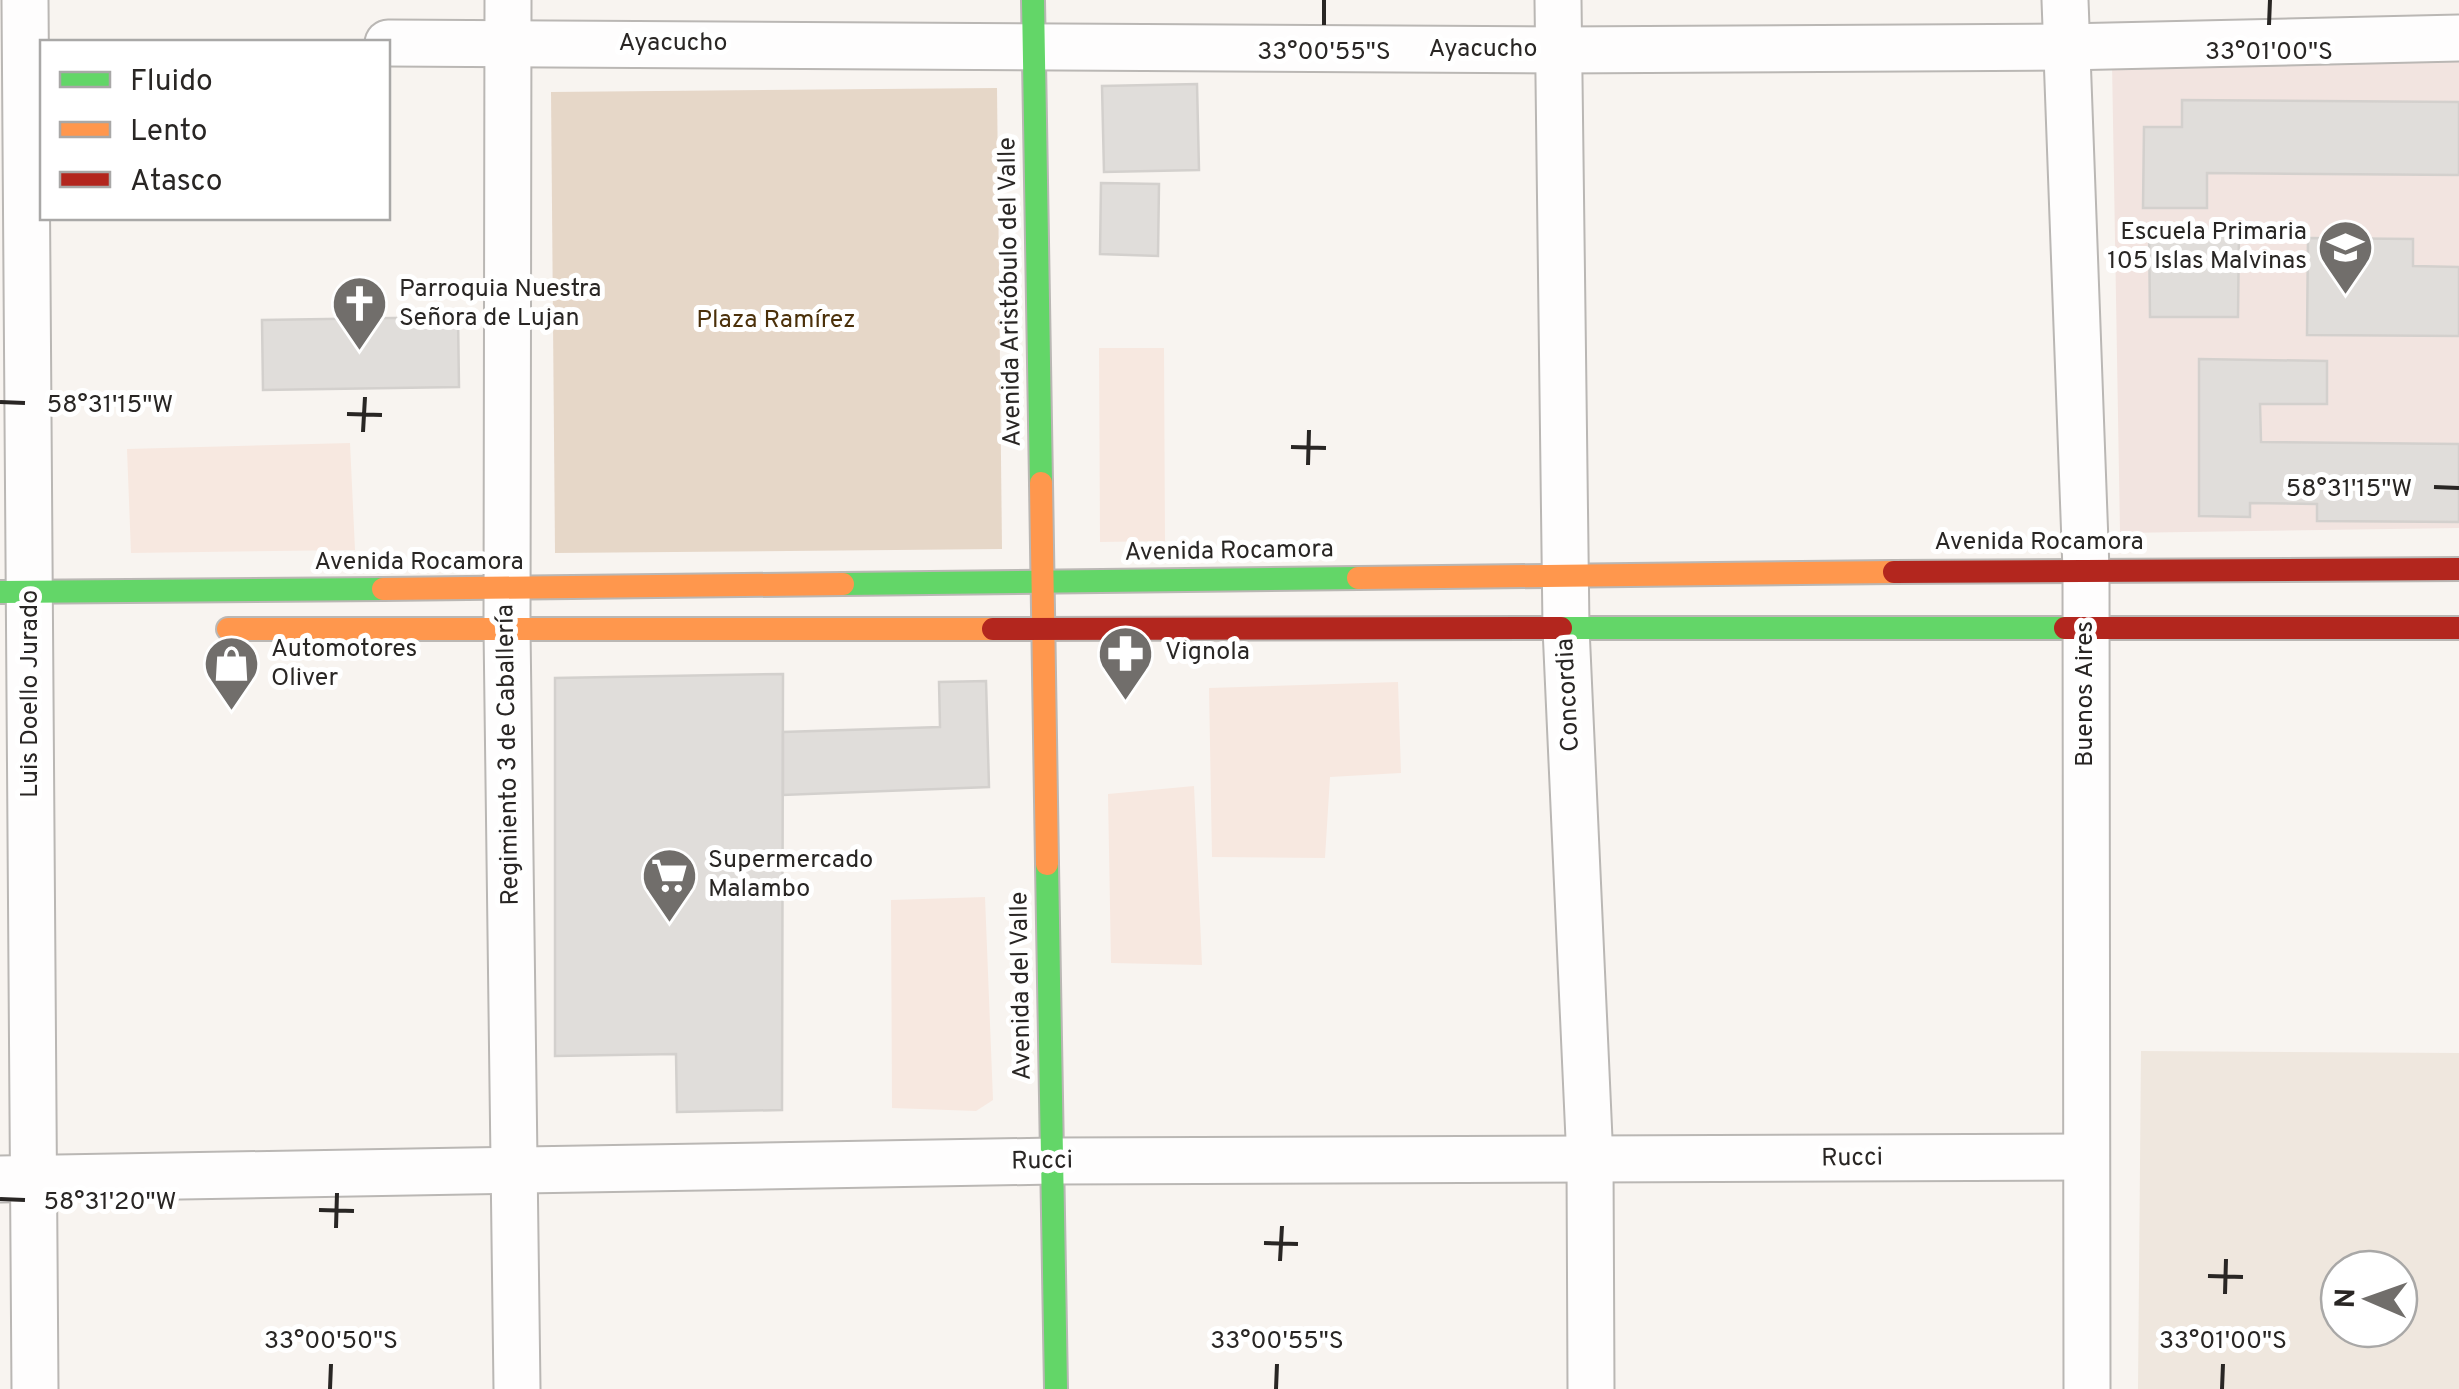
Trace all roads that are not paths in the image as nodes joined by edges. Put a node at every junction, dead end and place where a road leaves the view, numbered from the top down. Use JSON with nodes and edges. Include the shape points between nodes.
{"nodes":[{"id":1,"x":1034,"y":0,"type":"edge"},
{"id":2,"x":1558,"y":0,"type":"edge"},
{"id":3,"x":2066,"y":0,"type":"edge"},
{"id":4,"x":509,"y":21,"type":"edge"},
{"id":5,"x":23,"y":32,"type":"edge"},
{"id":6,"x":2459,"y":38,"type":"edge"},
{"id":7,"x":390,"y":43,"type":"edge"},
{"id":8,"x":1034,"y":47,"type":"junction"},
{"id":9,"x":2065,"y":47,"type":"junction"},
{"id":10,"x":1559,"y":50,"type":"junction"},
{"id":11,"x":2459,"y":569,"type":"edge"},
{"id":12,"x":2086,"y":570,"type":"junction"},
{"id":13,"x":1565,"y":574,"type":"junction"},
{"id":14,"x":1043,"y":583,"type":"junction"},
{"id":15,"x":508,"y":610,"type":"junction"},
{"id":16,"x":22,"y":614,"type":"edge"},
{"id":17,"x":1566,"y":628,"type":"junction"},
{"id":18,"x":2086,"y":628,"type":"junction"},
{"id":19,"x":2459,"y":628,"type":"edge"},
{"id":20,"x":209,"y":629,"type":"dead end"},
{"id":21,"x":1042,"y":630,"type":"junction"},
{"id":22,"x":2085,"y":1157,"type":"junction"},
{"id":23,"x":1053,"y":1161,"type":"junction"},
{"id":24,"x":1590,"y":1161,"type":"junction"},
{"id":25,"x":514,"y":1173,"type":"junction"},
{"id":26,"x":17,"y":1178,"type":"edge"},
{"id":27,"x":35,"y":1389,"type":"edge"},
{"id":28,"x":516,"y":1389,"type":"edge"},
{"id":29,"x":1056,"y":1389,"type":"edge"},
{"id":30,"x":1592,"y":1389,"type":"edge"},
{"id":31,"x":2088,"y":1389,"type":"edge"}],
"edges":[{"from":1,"to":8,"type":"main road","name":"Avenida Aristóbulo del Valle"},
{"from":2,"to":10,"type":"street","name":"Concordia"},
{"from":3,"to":9,"type":"street","name":"Buenos Aires"},
{"from":4,"to":7,"type":"street","name":"Ayacucho"},
{"from":4,"to":8,"type":"street","name":"Ayacucho"},
{"from":4,"to":15,"type":"street","name":"Regimiento 3 de Caballería"},
{"from":5,"to":16,"type":"street","name":"Luis Doello Jurado"},
{"from":6,"to":9,"type":"street","name":"Ayacucho"},
{"from":8,"to":10,"type":"street","name":"Ayacucho"},
{"from":8,"to":14,"type":"main road","name":"Avenida Aristóbulo del Valle"},
{"from":9,"to":10,"type":"street","name":"Ayacucho"},
{"from":9,"to":12,"type":"street","name":"Buenos Aires"},
{"from":10,"to":13,"type":"street","name":"Concordia"},
{"from":11,"to":12,"type":"main road","name":"Avenida Rocamora"},
{"from":12,"to":13,"type":"main road","name":"Avenida Rocamora"},
{"from":12,"to":18,"type":"street","name":"Buenos Aires"},
{"from":13,"to":14,"type":"main road","name":"Avenida Rocamora"},
{"from":13,"to":17,"type":"street","name":"Concordia"},
{"from":14,"to":15,"type":"main road","name":"Avenida Rocamora"},
{"from":14,"to":21,"type":"main road","name":"Avenida del Valle"},
{"from":15,"to":16,"type":"main road","name":"Avenida Rocamora"},
{"from":15,"to":20,"type":"main road","name":"Avenida Rocamora"},
{"from":15,"to":21,"type":"main road","name":"Avenida Rocamora"},
{"from":15,"to":25,"type":"street","name":"Regimiento 3 de Caballería"},
{"from":16,"to":26,"type":"street","name":"Luis Doello Jurado"},
{"from":17,"to":18,"type":"main road","name":"Avenida Rocamora"},
{"from":17,"to":21,"type":"main road","name":"Avenida Rocamora"},
{"from":17,"to":24,"type":"street","name":"Concordia"},
{"from":18,"to":19,"type":"main road","name":"Avenida Rocamora"},
{"from":18,"to":22,"type":"street","name":"Buenos Aires"},
{"from":21,"to":23,"type":"main road","name":"Avenida del Valle"},
{"from":22,"to":24,"type":"street","name":"Rucci"},
{"from":22,"to":31,"type":"street","name":"Buenos Aires"},
{"from":23,"to":24,"type":"street","name":"Rucci"},
{"from":23,"to":25,"type":"street","name":"Rucci"},
{"from":23,"to":29,"type":"main road","name":"Avenida del Valle"},
{"from":24,"to":30,"type":"street","name":"Concordia"},
{"from":25,"to":26,"type":"street","name":"Rucci"},
{"from":25,"to":28,"type":"street","name":"Regimiento 3 de Caballería"},
{"from":26,"to":27,"type":"street","name":"Luis Doello Jurado"}]}
